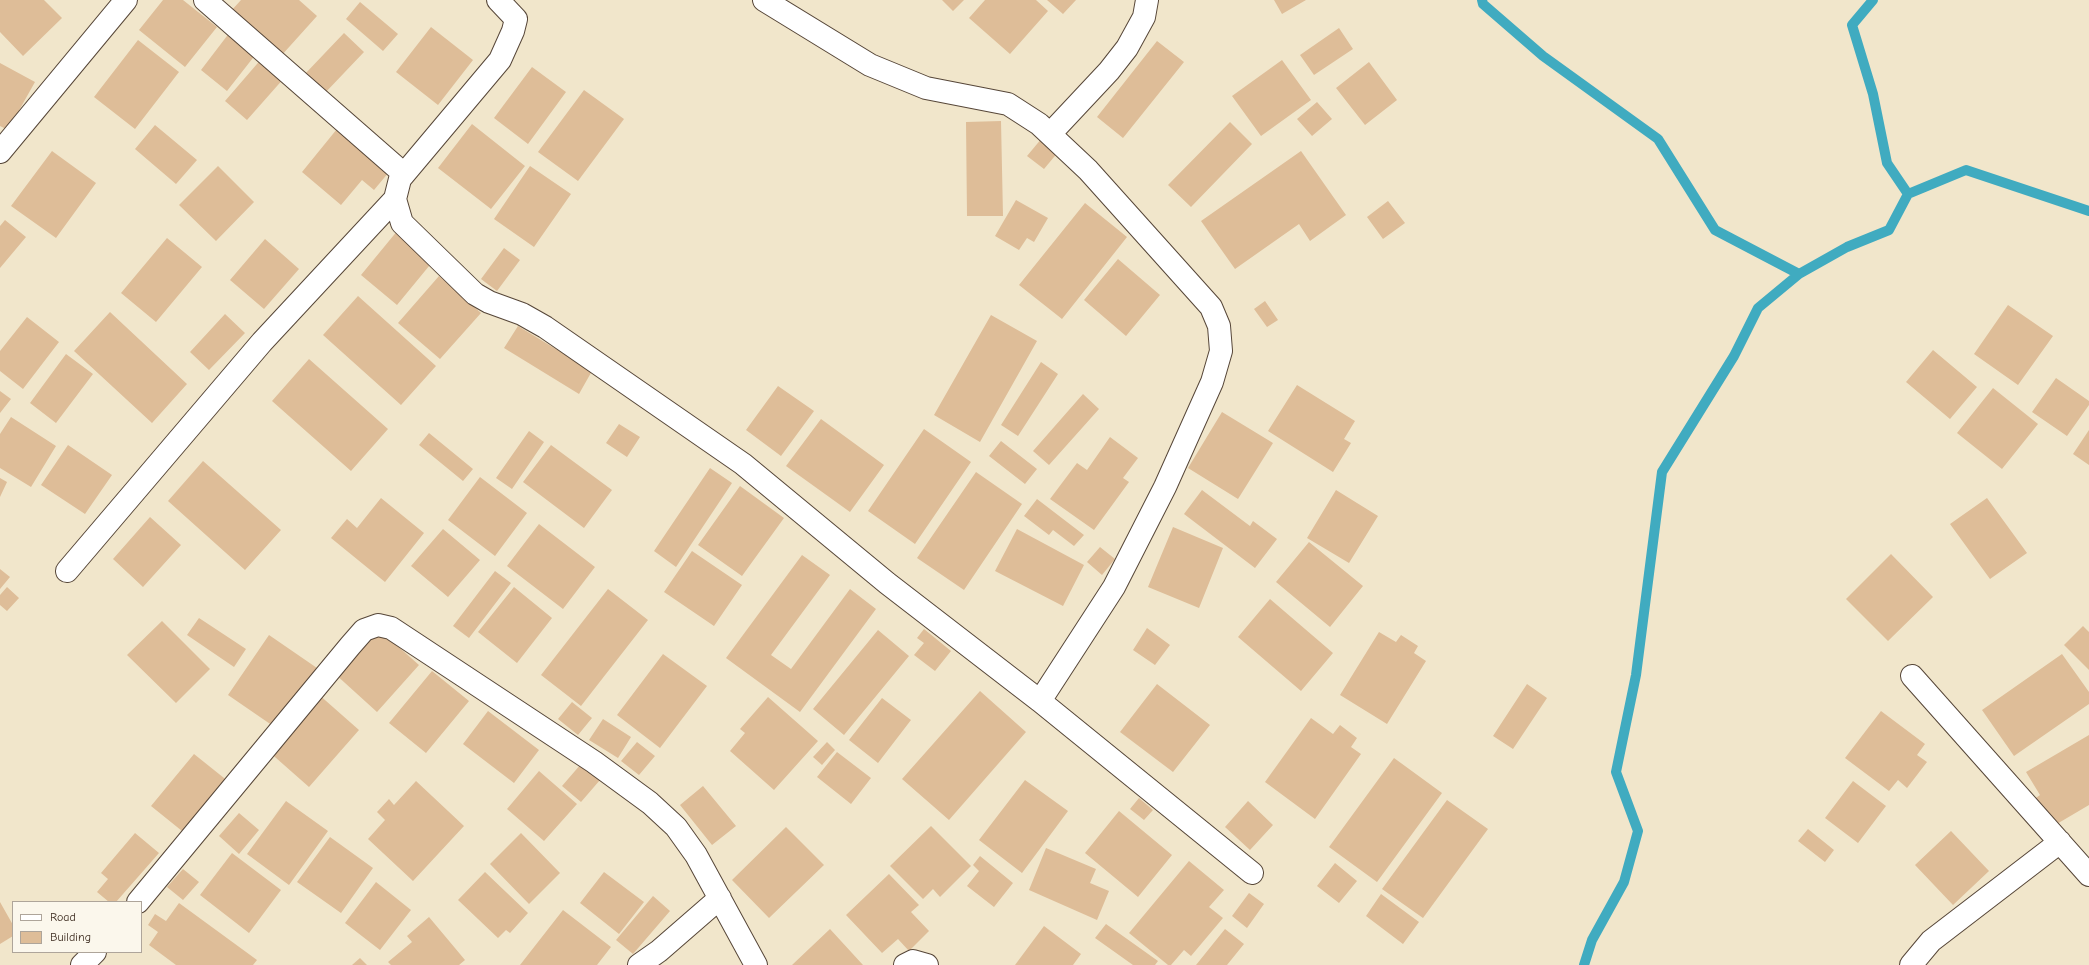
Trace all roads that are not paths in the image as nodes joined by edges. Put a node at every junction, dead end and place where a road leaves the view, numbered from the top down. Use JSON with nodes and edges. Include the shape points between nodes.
{"nodes":[{"id":1,"x":126,"y":0,"type":"edge"},
{"id":2,"x":205,"y":0,"type":"edge"},
{"id":3,"x":498,"y":0,"type":"edge"},
{"id":4,"x":764,"y":0,"type":"edge"},
{"id":5,"x":1147,"y":0,"type":"edge"},
{"id":6,"x":1050,"y":134,"type":"junction"},
{"id":7,"x":0,"y":152,"type":"edge"},
{"id":8,"x":404,"y":174,"type":"junction"},
{"id":9,"x":395,"y":199,"type":"junction"},
{"id":10,"x":67,"y":571,"type":"dead end"},
{"id":11,"x":1912,"y":676,"type":"dead end"},
{"id":12,"x":1040,"y":701,"type":"junction"},
{"id":13,"x":2060,"y":842,"type":"junction"},
{"id":14,"x":1252,"y":873,"type":"dead end"},
{"id":15,"x":2089,"y":875,"type":"edge"},
{"id":16,"x":720,"y":898,"type":"junction"},
{"id":17,"x":139,"y":901,"type":"edge"},
{"id":18,"x":94,"y":953,"type":"edge"},
{"id":19,"x":82,"y":965,"type":"edge"},
{"id":20,"x":639,"y":965,"type":"edge"},
{"id":21,"x":756,"y":965,"type":"edge"},
{"id":22,"x":905,"y":965,"type":"edge"},
{"id":23,"x":926,"y":965,"type":"edge"},
{"id":24,"x":1911,"y":965,"type":"edge"}],
"edges":[{"from":1,"to":7,"type":"street"},
{"from":2,"to":8,"type":"street"},
{"from":3,"to":8,"type":"street","via":[[516,18],[500,60]]},
{"from":4,"to":6,"type":"street","via":[[870,65],[926,88],[1008,104]]},
{"from":5,"to":6,"type":"street","via":[[1144,17],[1128,48]]},
{"from":6,"to":12,"type":"street","via":[[1088,170],[1210,307],[1219,326],[1221,351],[1212,382],[1165,487],[1114,587]]},
{"from":8,"to":9,"type":"street","via":[[400,179]]},
{"from":9,"to":10,"type":"street","via":[[262,342]]},
{"from":9,"to":12,"type":"street","via":[[402,223],[475,294],[545,327],[743,464],[887,583]]},
{"from":11,"to":13,"type":"street"},
{"from":12,"to":14,"type":"street"},
{"from":13,"to":15,"type":"street"},
{"from":13,"to":24,"type":"street","via":[[1931,941]]},
{"from":16,"to":17,"type":"street","via":[[696,855],[676,827],[650,803],[594,762],[391,628],[378,626],[364,630],[350,646]]},
{"from":16,"to":20,"type":"street"},
{"from":16,"to":21,"type":"street"},
{"from":18,"to":19,"type":"street"},
{"from":22,"to":23,"type":"street","via":[[913,961]]}]}
